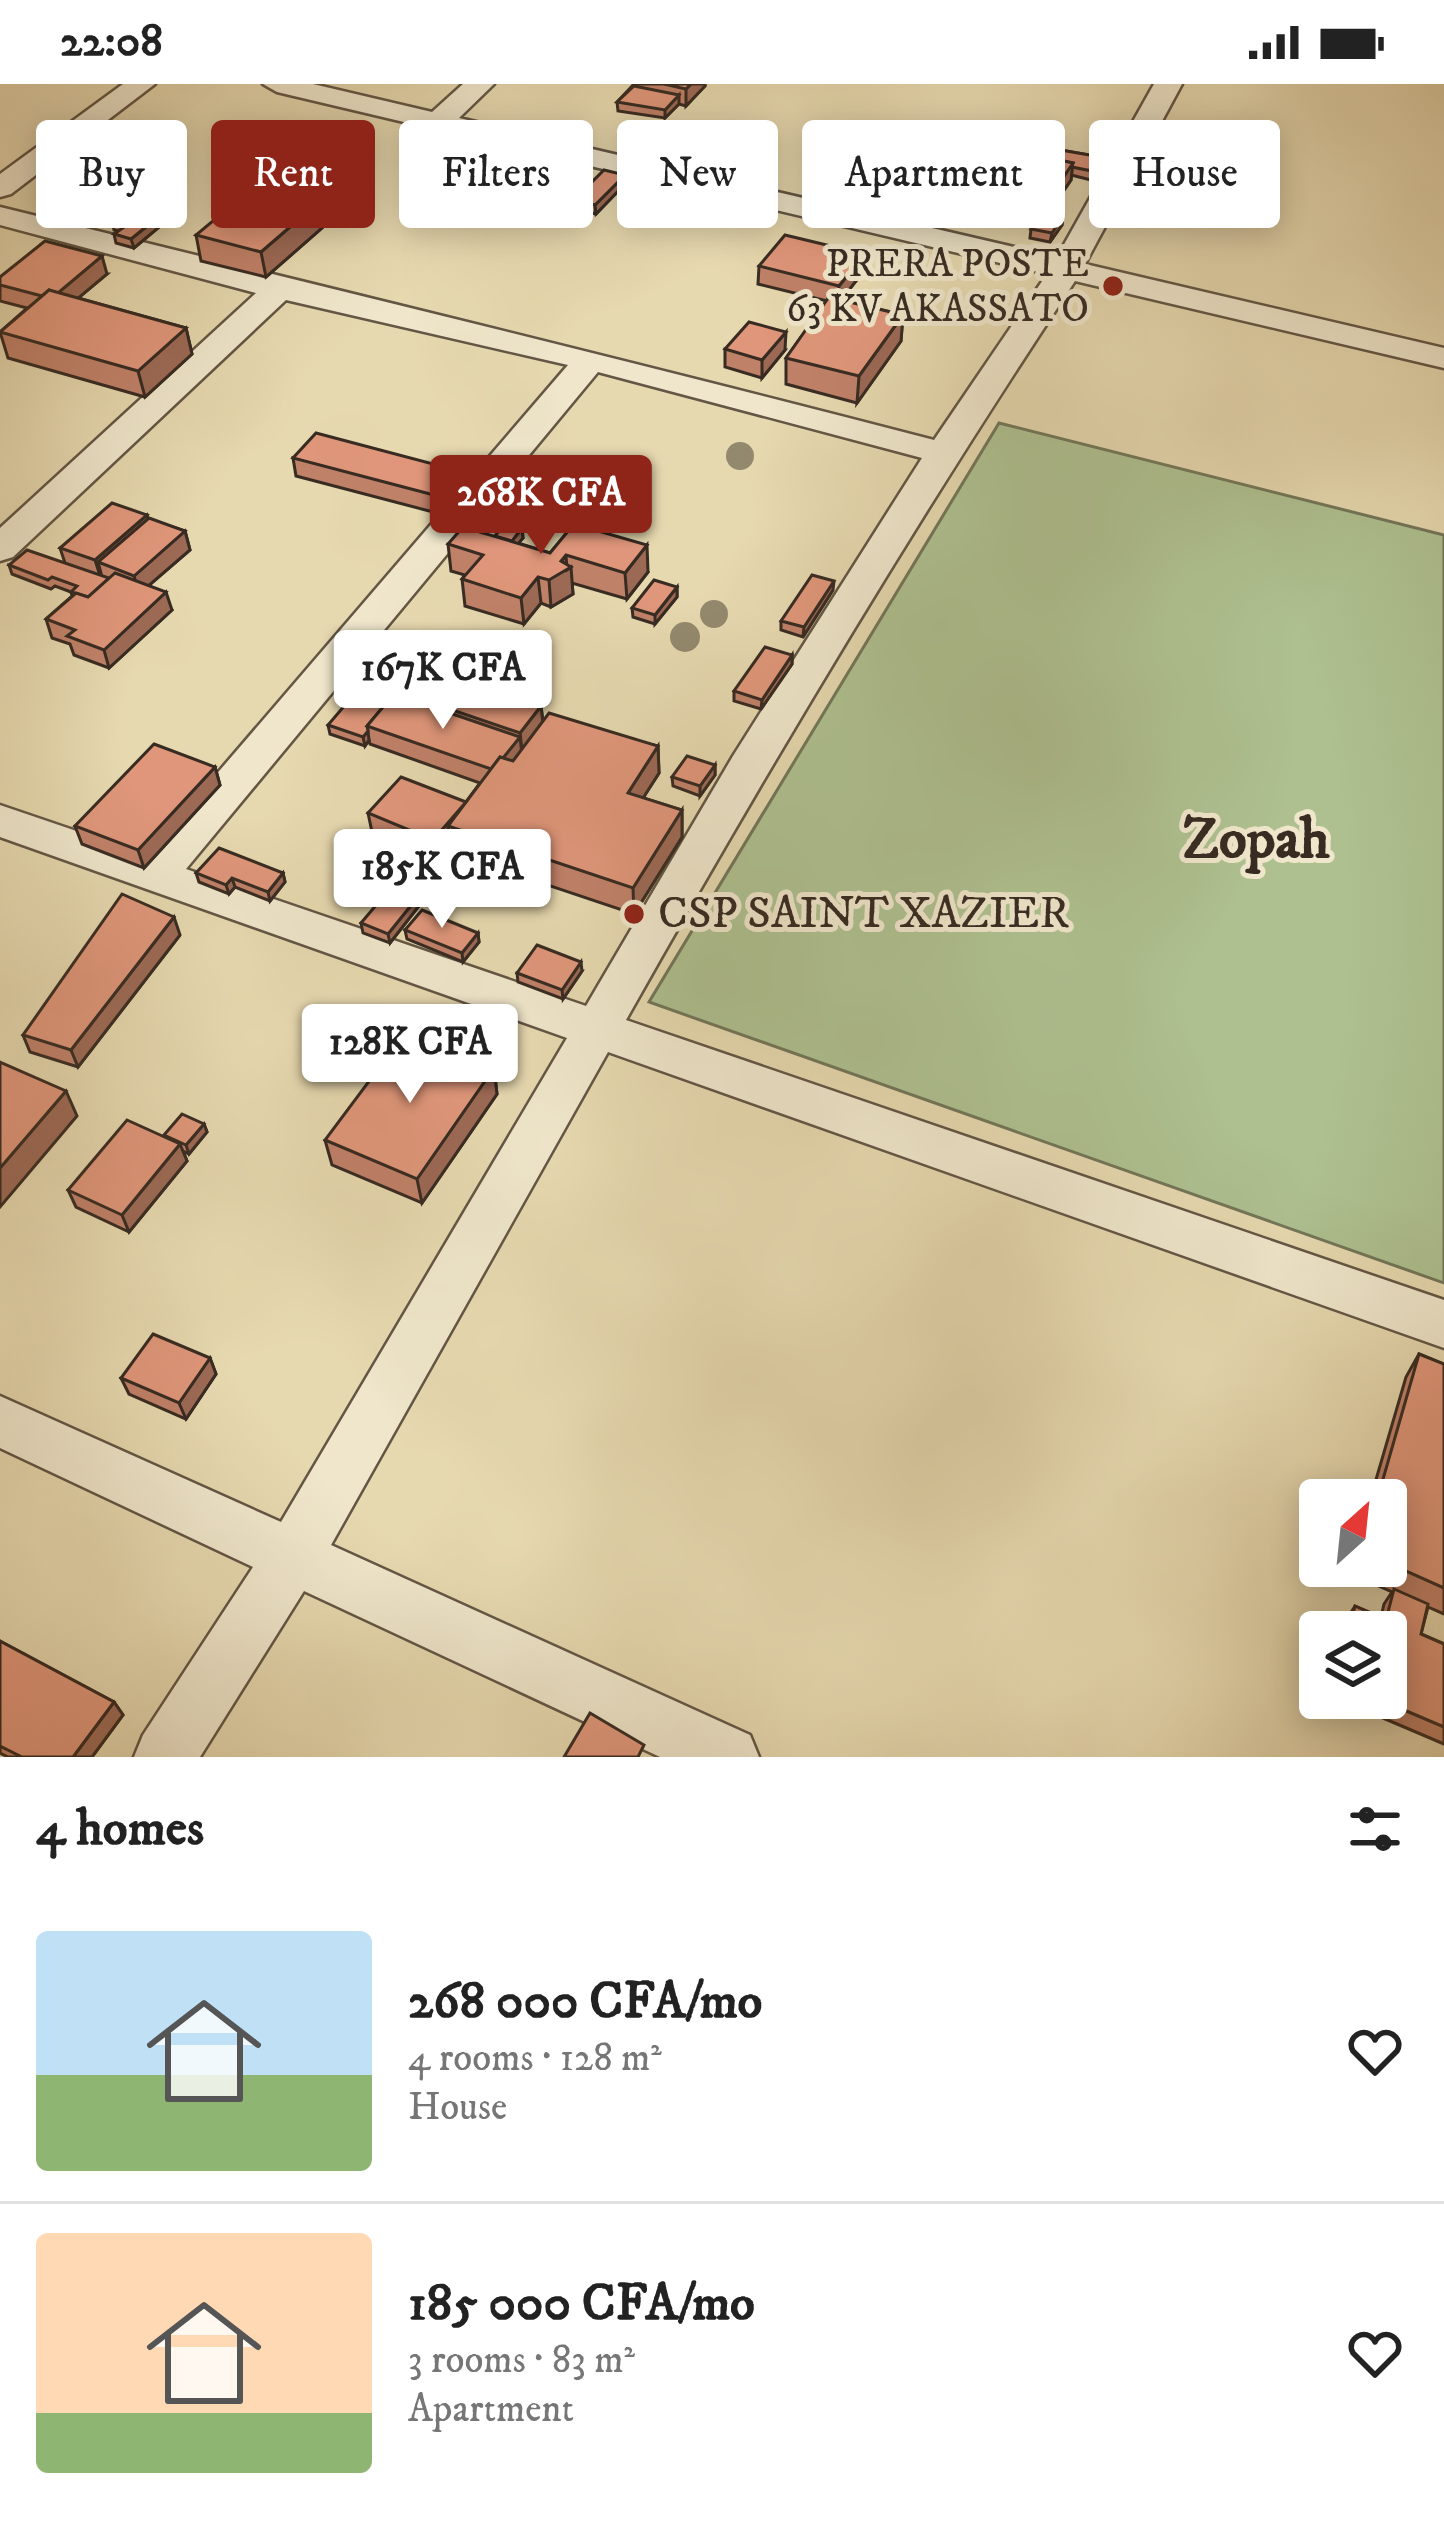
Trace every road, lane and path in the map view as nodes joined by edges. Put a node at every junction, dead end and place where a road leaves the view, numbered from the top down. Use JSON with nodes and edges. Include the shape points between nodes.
{"nodes":[{"id":1,"x":140,"y":84,"type":"edge"},
{"id":2,"x":277,"y":84,"type":"edge"},
{"id":3,"x":480,"y":84,"type":"edge"},
{"id":4,"x":1168,"y":84,"type":"edge"},
{"id":5,"x":430,"y":120,"type":"edge"},
{"id":6,"x":440,"y":120,"type":"edge"},
{"id":7,"x":593,"y":159,"type":"edge"},
{"id":8,"x":0,"y":188,"type":"edge"},
{"id":9,"x":0,"y":216,"type":"edge"},
{"id":10,"x":1064,"y":273,"type":"junction"},
{"id":11,"x":279,"y":289,"type":"junction"},
{"id":12,"x":1444,"y":358,"type":"edge"},
{"id":13,"x":590,"y":360,"type":"junction"},
{"id":14,"x":943,"y":453,"type":"junction"},
{"id":15,"x":0,"y":549,"type":"edge"},
{"id":16,"x":0,"y":821,"type":"edge"},
{"id":17,"x":156,"y":875,"type":"junction"},
{"id":18,"x":601,"y":1027,"type":"junction"},
{"id":19,"x":1444,"y":1324,"type":"edge"},
{"id":20,"x":0,"y":1420,"type":"edge"},
{"id":21,"x":293,"y":1556,"type":"junction"},
{"id":22,"x":165,"y":1757,"type":"edge"},
{"id":23,"x":728,"y":1757,"type":"edge"}],
"edges":[{"from":1,"to":8,"type":"street"},
{"from":2,"to":5,"type":"street"},
{"from":3,"to":6,"type":"street"},
{"from":4,"to":10,"type":"street"},
{"from":7,"to":10,"type":"street"},
{"from":9,"to":11,"type":"street"},
{"from":10,"to":12,"type":"street"},
{"from":10,"to":14,"type":"street"},
{"from":11,"to":13,"type":"street"},
{"from":11,"to":15,"type":"street"},
{"from":13,"to":14,"type":"street"},
{"from":13,"to":17,"type":"street"},
{"from":14,"to":18,"type":"street","via":[[748,766]]},
{"from":16,"to":17,"type":"street"},
{"from":17,"to":18,"type":"street"},
{"from":18,"to":19,"type":"street"},
{"from":18,"to":21,"type":"street"},
{"from":20,"to":21,"type":"street"},
{"from":21,"to":22,"type":"street"},
{"from":21,"to":23,"type":"street"}]}
